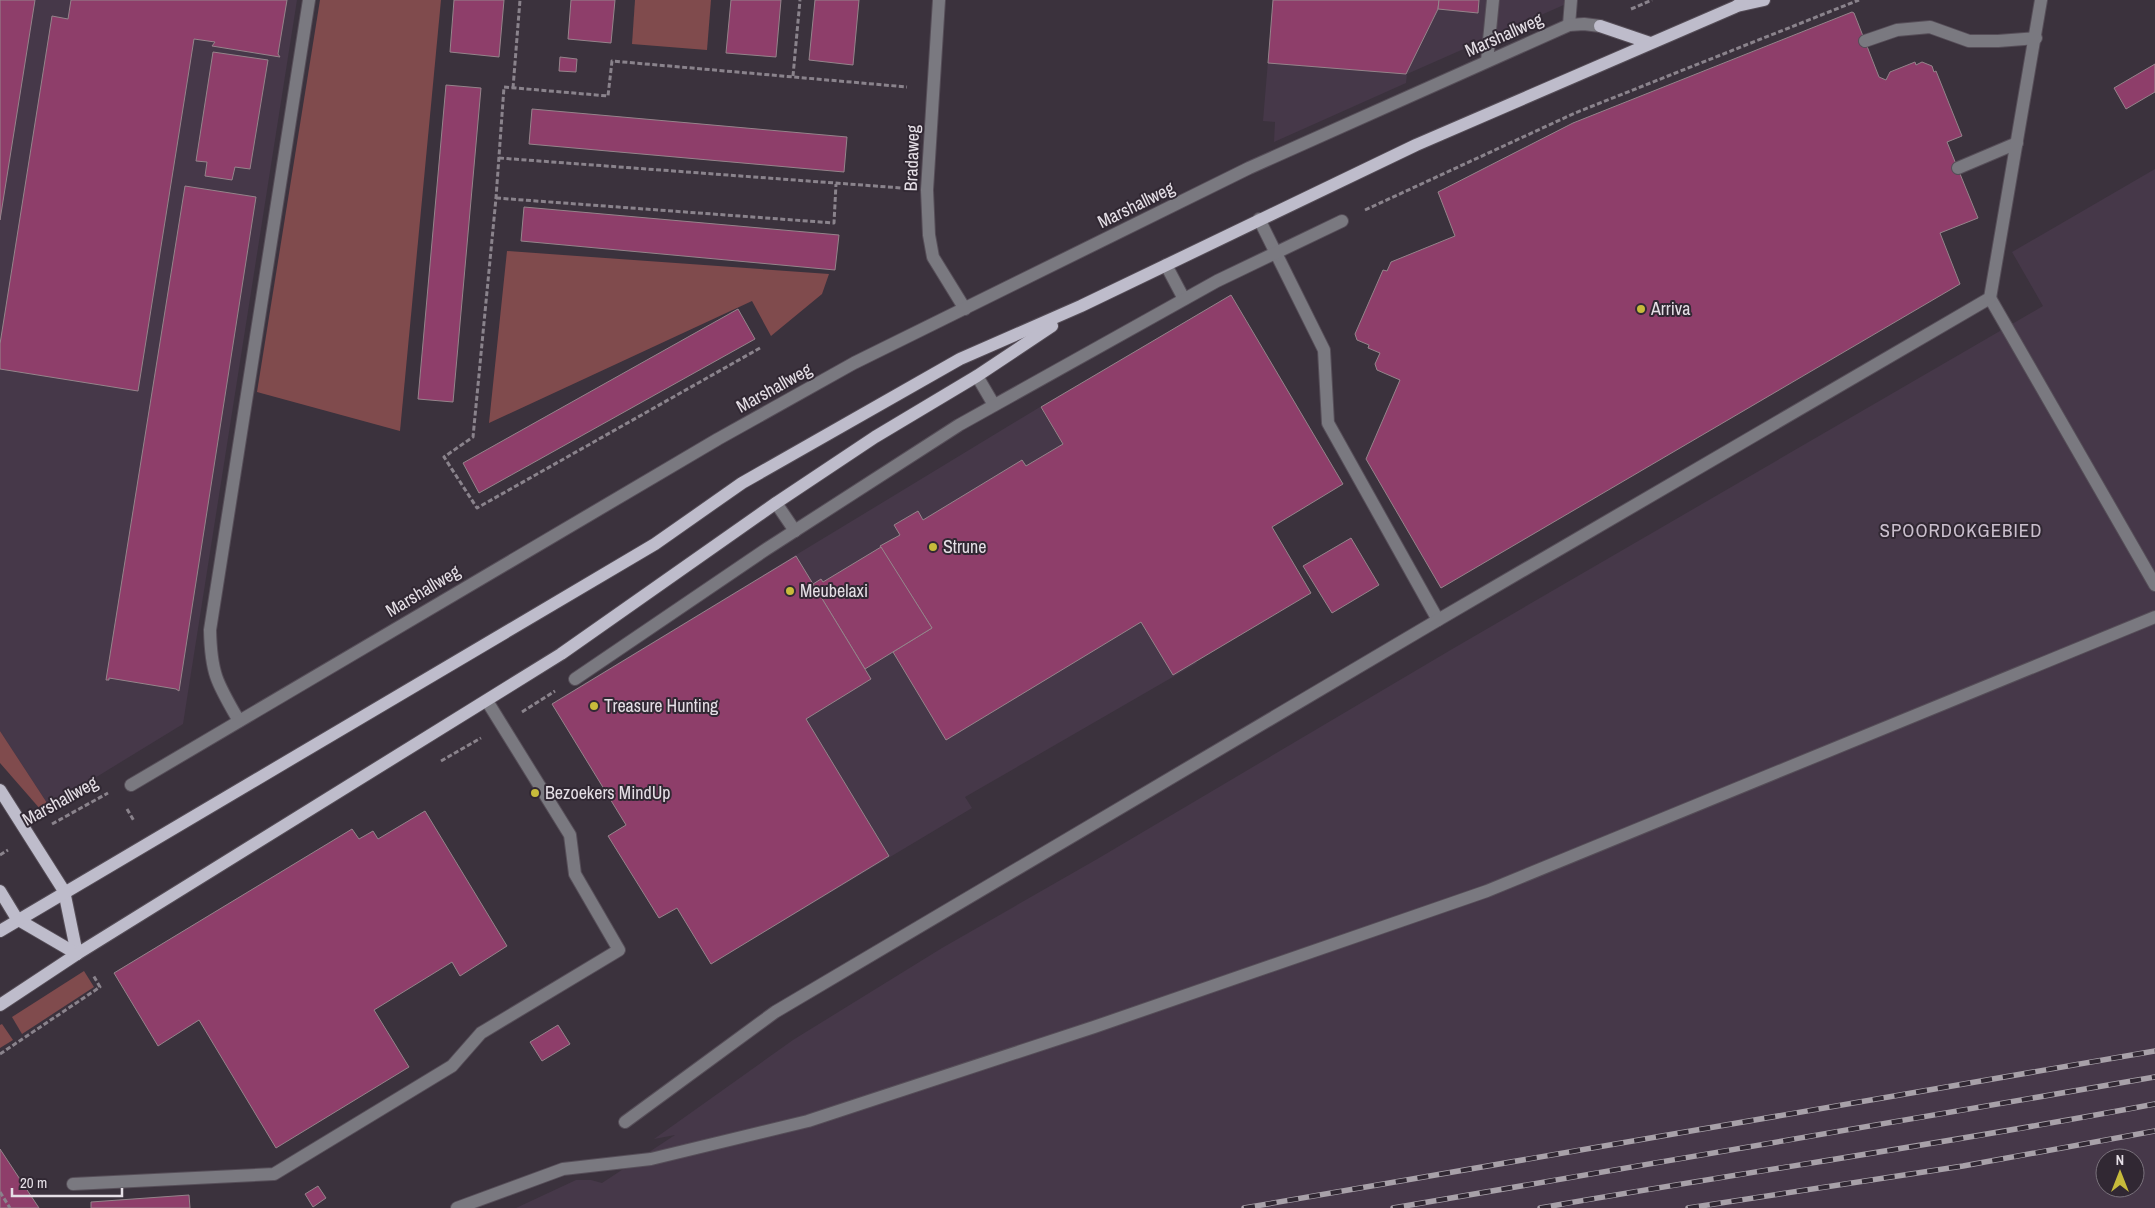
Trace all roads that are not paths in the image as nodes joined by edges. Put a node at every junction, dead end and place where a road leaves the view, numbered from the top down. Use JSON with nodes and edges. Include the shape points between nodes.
{"nodes":[{"id":1,"x":309,"y":0,"type":"edge"},
{"id":2,"x":938,"y":0,"type":"edge"},
{"id":3,"x":1493,"y":0,"type":"edge"},
{"id":4,"x":1571,"y":0,"type":"edge"},
{"id":5,"x":1764,"y":0,"type":"edge"},
{"id":6,"x":2041,"y":0,"type":"edge"},
{"id":7,"x":1740,"y":4,"type":"edge"},
{"id":8,"x":1569,"y":25,"type":"junction"},
{"id":9,"x":1600,"y":26,"type":"joint"},
{"id":10,"x":2036,"y":38,"type":"junction"},
{"id":11,"x":1865,"y":41,"type":"dead end"},
{"id":12,"x":1650,"y":43,"type":"junction"},
{"id":13,"x":1487,"y":62,"type":"junction"},
{"id":14,"x":2017,"y":144,"type":"junction"},
{"id":15,"x":1958,"y":168,"type":"dead end"},
{"id":16,"x":1259,"y":219,"type":"junction"},
{"id":17,"x":1342,"y":221,"type":"road end"},
{"id":18,"x":1277,"y":254,"type":"junction"},
{"id":19,"x":1166,"y":265,"type":"junction"},
{"id":20,"x":1990,"y":298,"type":"junction"},
{"id":21,"x":1184,"y":299,"type":"junction"},
{"id":22,"x":1082,"y":306,"type":"junction"},
{"id":23,"x":965,"y":309,"type":"junction"},
{"id":24,"x":977,"y":376,"type":"junction"},
{"id":25,"x":994,"y":405,"type":"junction"},
{"id":26,"x":776,"y":503,"type":"junction"},
{"id":27,"x":795,"y":531,"type":"junction"},
{"id":28,"x":2155,"y":585,"type":"edge"},
{"id":29,"x":2155,"y":617,"type":"edge"},
{"id":30,"x":1438,"y":620,"type":"junction"},
{"id":31,"x":575,"y":679,"type":"dead end"},
{"id":32,"x":487,"y":701,"type":"junction"},
{"id":33,"x":239,"y":721,"type":"junction"},
{"id":34,"x":131,"y":785,"type":"road end"},
{"id":35,"x":0,"y":790,"type":"edge"},
{"id":36,"x":0,"y":891,"type":"edge"},
{"id":37,"x":64,"y":891,"type":"junction"},
{"id":38,"x":17,"y":920,"type":"junction"},
{"id":39,"x":0,"y":931,"type":"edge"},
{"id":40,"x":77,"y":954,"type":"junction"},
{"id":41,"x":0,"y":1005,"type":"edge"},
{"id":42,"x":625,"y":1122,"type":"dead end"},
{"id":43,"x":73,"y":1184,"type":"dead end"},
{"id":44,"x":457,"y":1208,"type":"edge"}],
"edges":[{"from":1,"to":33,"type":"lane","via":[[210,630],[211,661],[217,683]]},
{"from":2,"to":23,"type":"lane","name":"Bradaweg","via":[[928,190],[929,235],[933,257]]},
{"from":3,"to":13,"type":"lane"},
{"from":4,"to":8,"type":"lane"},
{"from":5,"to":7,"type":"main road"},
{"from":6,"to":10,"type":"lane"},
{"from":7,"to":12,"type":"main road"},
{"from":8,"to":9,"type":"lane","name":"Marshallweg"},
{"from":8,"to":13,"type":"lane","name":"Marshallweg"},
{"from":9,"to":12,"type":"main road"},
{"from":10,"to":11,"type":"lane","via":[[1969,41],[1930,27],[1897,30]]},
{"from":10,"to":14,"type":"lane"},
{"from":12,"to":16,"type":"main road","via":[[1416,145]]},
{"from":13,"to":23,"type":"lane","name":"Marshallweg","via":[[1249,168]]},
{"from":14,"to":15,"type":"lane"},
{"from":14,"to":20,"type":"lane"},
{"from":16,"to":18,"type":"lane"},
{"from":16,"to":19,"type":"main road"},
{"from":17,"to":18,"type":"lane"},
{"from":18,"to":21,"type":"lane"},
{"from":18,"to":30,"type":"lane","via":[[1324,350],[1328,423]]},
{"from":19,"to":21,"type":"lane"},
{"from":19,"to":22,"type":"main road"},
{"from":20,"to":28,"type":"lane"},
{"from":20,"to":30,"type":"lane"},
{"from":21,"to":25,"type":"lane"},
{"from":22,"to":24,"type":"main road"},
{"from":22,"to":37,"type":"main road","via":[[960,360],[742,482],[655,544]]},
{"from":23,"to":33,"type":"lane","name":"Marshallweg","via":[[854,363],[718,439]]},
{"from":24,"to":25,"type":"lane"},
{"from":24,"to":26,"type":"main road","via":[[875,437]]},
{"from":25,"to":27,"type":"lane"},
{"from":26,"to":27,"type":"lane"},
{"from":26,"to":32,"type":"main road","via":[[561,654]]},
{"from":27,"to":31,"type":"lane"},
{"from":29,"to":44,"type":"lane","via":[[1487,891],[1094,1027],[808,1121],[651,1159],[562,1169]]},
{"from":30,"to":42,"type":"lane","via":[[775,1012]]},
{"from":32,"to":40,"type":"main road"},
{"from":32,"to":43,"type":"lane","via":[[570,835],[575,874],[619,950],[480,1033],[452,1066],[274,1174]]},
{"from":33,"to":34,"type":"lane","name":"Marshallweg"},
{"from":35,"to":37,"type":"main road"},
{"from":36,"to":38,"type":"main road"},
{"from":37,"to":38,"type":"main road"},
{"from":37,"to":40,"type":"main road"},
{"from":38,"to":39,"type":"main road"},
{"from":38,"to":40,"type":"main road"},
{"from":40,"to":41,"type":"main road"}]}
